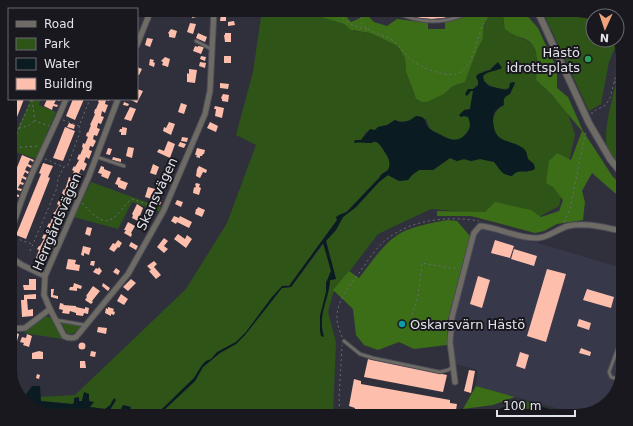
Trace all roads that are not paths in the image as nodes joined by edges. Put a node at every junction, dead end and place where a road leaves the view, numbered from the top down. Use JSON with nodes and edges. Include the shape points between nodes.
{"nodes":[{"id":1,"x":148,"y":17,"type":"edge"},
{"id":2,"x":214,"y":17,"type":"edge"},
{"id":3,"x":405,"y":17,"type":"edge"},
{"id":4,"x":458,"y":17,"type":"edge"},
{"id":5,"x":541,"y":17,"type":"edge"},
{"id":6,"x":196,"y":41,"type":"dead end"},
{"id":7,"x":138,"y":42,"type":"edge"},
{"id":8,"x":212,"y":49,"type":"junction"},
{"id":9,"x":66,"y":100,"type":"edge"},
{"id":10,"x":118,"y":100,"type":"edge"},
{"id":11,"x":97,"y":156,"type":"junction"},
{"id":12,"x":124,"y":166,"type":"dead end"},
{"id":13,"x":616,"y":166,"type":"edge"},
{"id":14,"x":17,"y":213,"type":"edge"},
{"id":15,"x":616,"y":230,"type":"edge"},
{"id":16,"x":17,"y":261,"type":"edge"},
{"id":17,"x":45,"y":276,"type":"junction"},
{"id":18,"x":50,"y":309,"type":"junction"},
{"id":19,"x":56,"y":319,"type":"junction"},
{"id":20,"x":85,"y":325,"type":"junction"},
{"id":21,"x":17,"y":329,"type":"edge"},
{"id":22,"x":344,"y":341,"type":"road end"},
{"id":23,"x":616,"y":353,"type":"edge"},
{"id":24,"x":454,"y":367,"type":"junction"},
{"id":25,"x":615,"y":378,"type":"edge"},
{"id":26,"x":455,"y":382,"type":"dead end"}],
"edges":[{"from":1,"to":7,"type":"street"},
{"from":2,"to":8,"type":"street","name":"Skansvägen"},
{"from":3,"to":4,"type":"lane","via":[[429,22]]},
{"from":5,"to":13,"type":"street","via":[[589,123]]},
{"from":6,"to":8,"type":"lane"},
{"from":8,"to":20,"type":"street","name":"Skansvägen","via":[[210,91],[205,114],[164,210],[128,274]]},
{"from":9,"to":14,"type":"street"},
{"from":10,"to":11,"type":"street","name":"Herrgårdsvägen"},
{"from":11,"to":12,"type":"lane"},
{"from":11,"to":17,"type":"street","name":"Herrgårdsvägen"},
{"from":15,"to":24,"type":"street","via":[[572,225],[536,238],[480,226],[474,233],[452,317],[450,342]]},
{"from":16,"to":17,"type":"street"},
{"from":17,"to":18,"type":"street","name":"Herrgårdsvägen","via":[[44,294]]},
{"from":18,"to":19,"type":"street","name":"Herrgårdsvägen"},
{"from":18,"to":21,"type":"street","via":[[25,328]]},
{"from":19,"to":20,"type":"lane"},
{"from":19,"to":20,"type":"street","name":"Skansvägen","via":[[64,336],[68,338],[76,336]]},
{"from":22,"to":24,"type":"lane","via":[[360,354],[372,358],[440,372]]},
{"from":23,"to":25,"type":"lane","via":[[609,372]]},
{"from":24,"to":26,"type":"street"}]}
